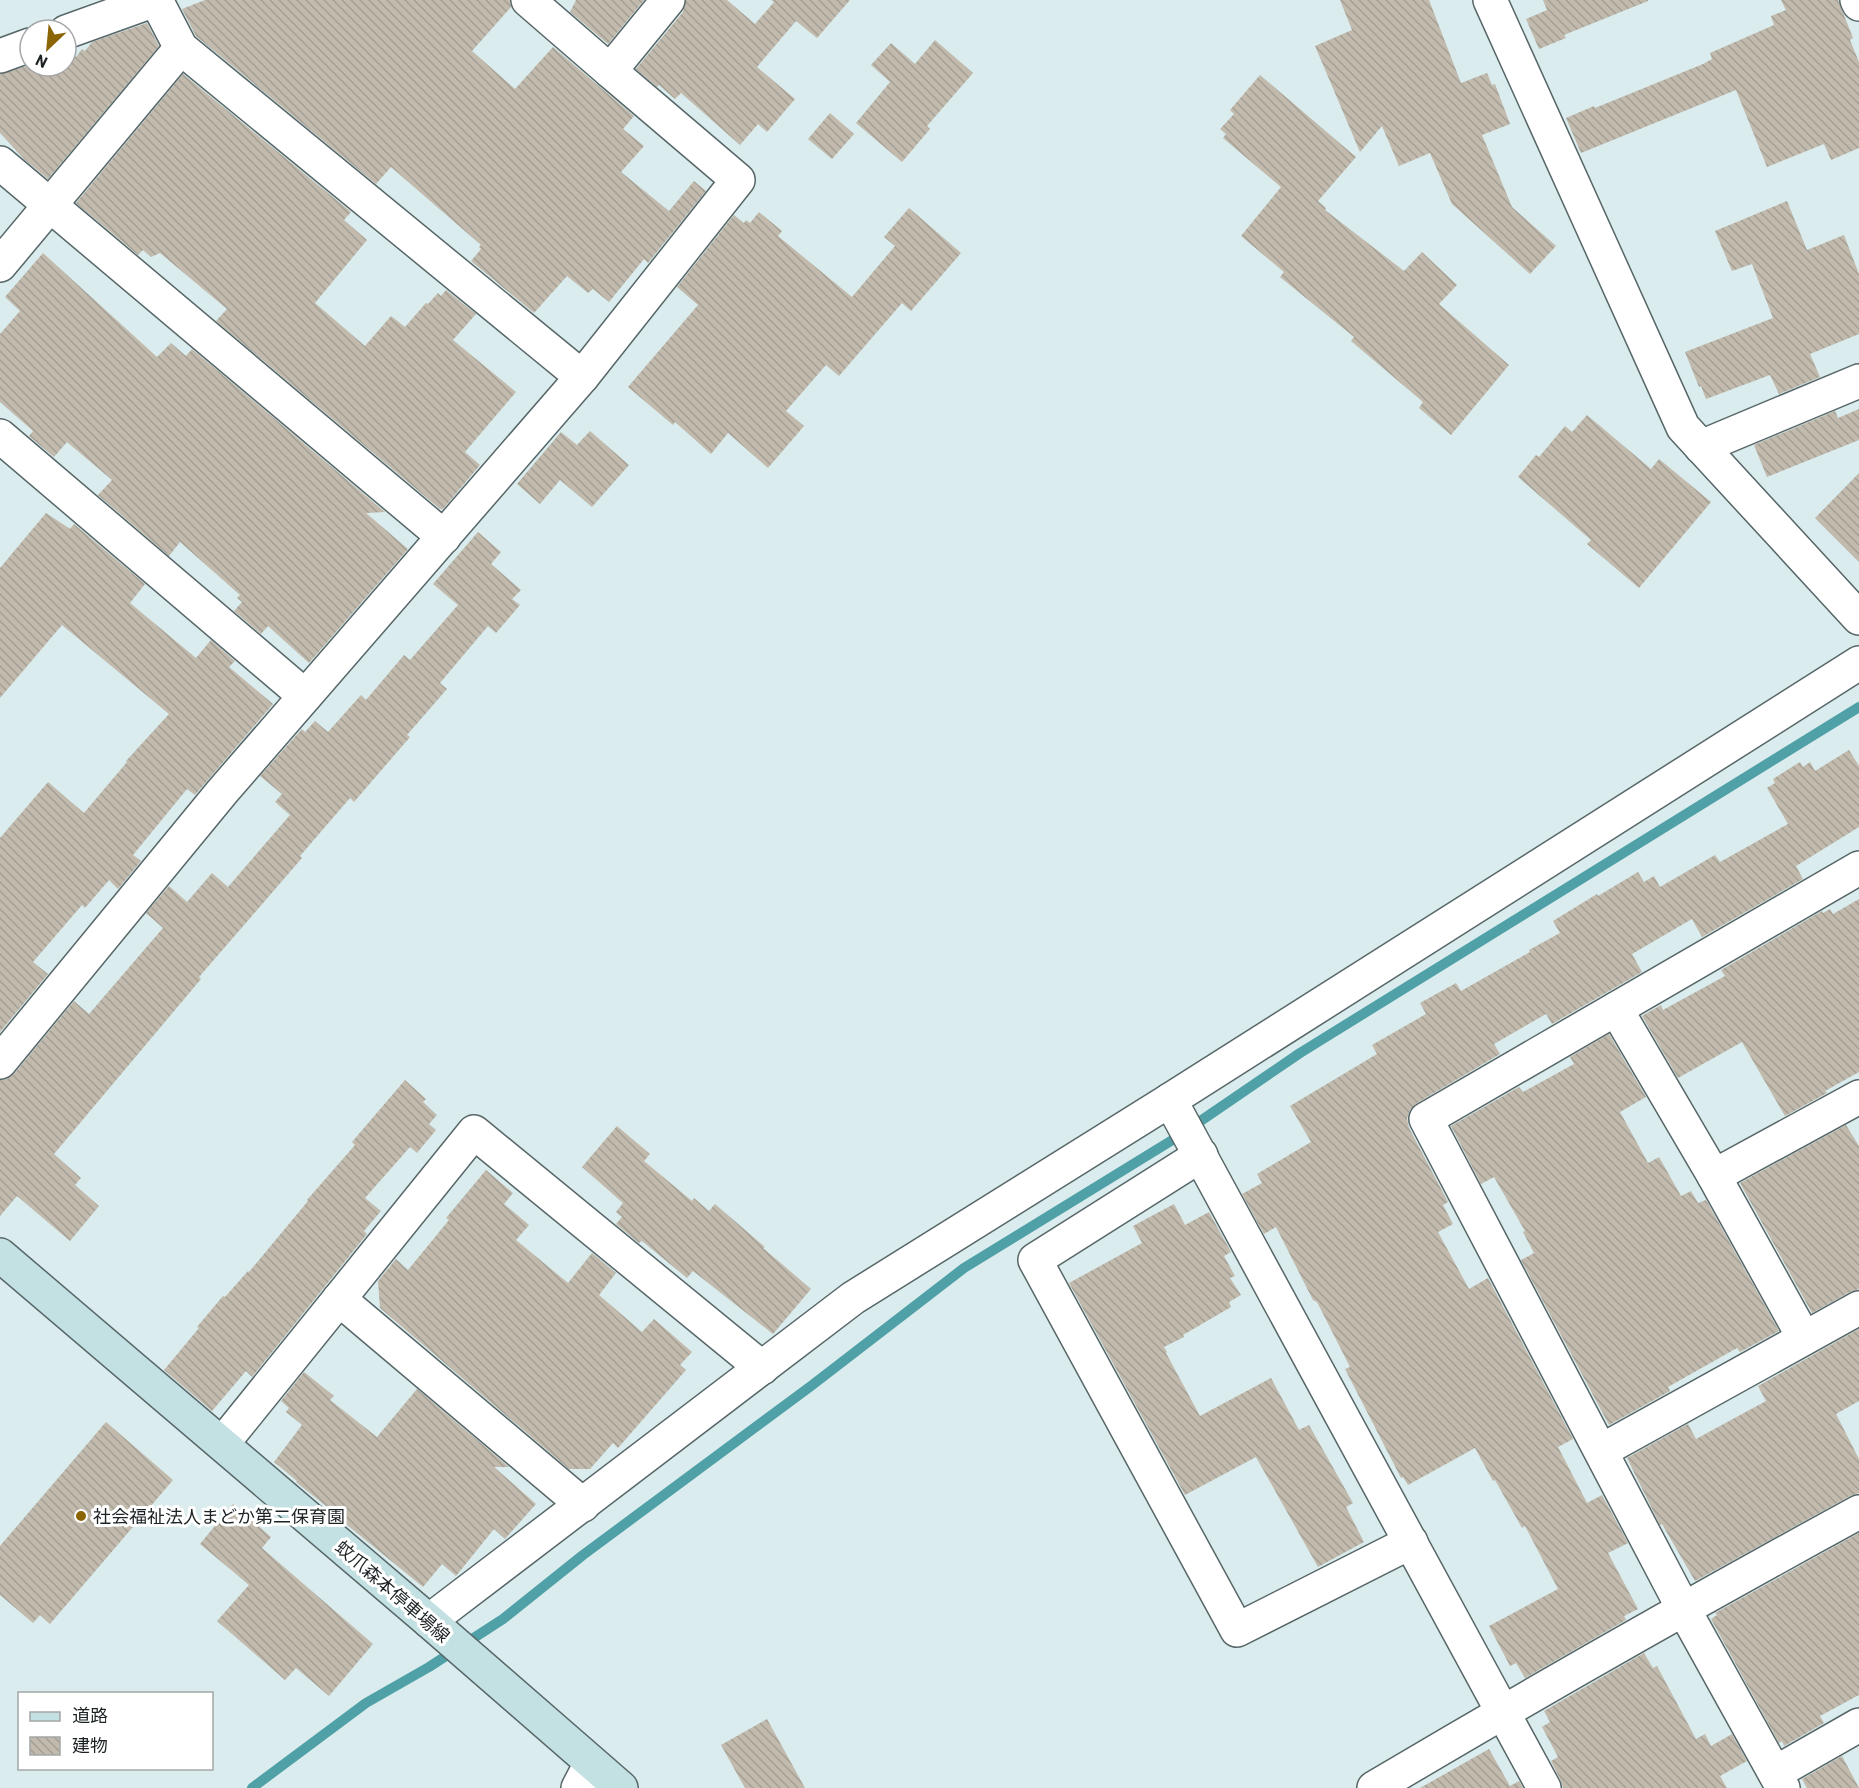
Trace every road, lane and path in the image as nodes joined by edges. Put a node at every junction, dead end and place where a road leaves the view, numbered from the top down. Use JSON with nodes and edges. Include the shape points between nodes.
{"nodes":[{"id":1,"x":155,"y":0,"type":"edge"},
{"id":2,"x":528,"y":0,"type":"edge"},
{"id":3,"x":668,"y":0,"type":"edge"},
{"id":4,"x":1490,"y":0,"type":"edge"},
{"id":5,"x":1857,"y":0,"type":"edge"},
{"id":6,"x":1859,"y":4,"type":"edge"},
{"id":7,"x":78,"y":28,"type":"edge"},
{"id":8,"x":181,"y":48,"type":"junction"},
{"id":9,"x":18,"y":49,"type":"edge"},
{"id":10,"x":0,"y":56,"type":"edge"},
{"id":11,"x":610,"y":70,"type":"junction"},
{"id":12,"x":0,"y":163,"type":"edge"},
{"id":13,"x":50,"y":205,"type":"junction"},
{"id":14,"x":0,"y":265,"type":"edge"},
{"id":15,"x":582,"y":377,"type":"junction"},
{"id":16,"x":1859,"y":381,"type":"edge"},
{"id":17,"x":0,"y":436,"type":"edge"},
{"id":18,"x":1701,"y":447,"type":"junction"},
{"id":19,"x":444,"y":537,"type":"junction"},
{"id":20,"x":1859,"y":618,"type":"edge"},
{"id":21,"x":1859,"y":663,"type":"edge"},
{"id":22,"x":305,"y":696,"type":"junction"},
{"id":23,"x":1859,"y":868,"type":"edge"},
{"id":24,"x":1616,"y":1009,"type":"junction"},
{"id":25,"x":0,"y":1062,"type":"edge"},
{"id":26,"x":1859,"y":1097,"type":"edge"},
{"id":27,"x":1170,"y":1100,"type":"junction"},
{"id":28,"x":1201,"y":1155,"type":"junction"},
{"id":29,"x":1714,"y":1176,"type":"junction"},
{"id":30,"x":0,"y":1255,"type":"edge"},
{"id":31,"x":339,"y":1299,"type":"junction"},
{"id":32,"x":1859,"y":1308,"type":"edge"},
{"id":33,"x":1804,"y":1338,"type":"junction"},
{"id":34,"x":762,"y":1368,"type":"junction"},
{"id":35,"x":222,"y":1444,"type":"junction"},
{"id":36,"x":1601,"y":1451,"type":"junction"},
{"id":37,"x":583,"y":1505,"type":"junction"},
{"id":38,"x":1859,"y":1512,"type":"edge"},
{"id":39,"x":1411,"y":1542,"type":"junction"},
{"id":40,"x":1683,"y":1608,"type":"junction"},
{"id":41,"x":437,"y":1629,"type":"junction"},
{"id":42,"x":1503,"y":1712,"type":"junction"},
{"id":43,"x":1859,"y":1725,"type":"edge"},
{"id":44,"x":584,"y":1775,"type":"edge"},
{"id":45,"x":1779,"y":1781,"type":"edge"},
{"id":46,"x":621,"y":1788,"type":"edge"},
{"id":47,"x":1374,"y":1788,"type":"edge"},
{"id":48,"x":1544,"y":1788,"type":"edge"}],
"edges":[{"from":1,"to":7,"type":"street"},
{"from":1,"to":8,"type":"street"},
{"from":2,"to":11,"type":"street"},
{"from":3,"to":11,"type":"street"},
{"from":4,"to":18,"type":"street","via":[[1683,427]]},
{"from":5,"to":6,"type":"street"},
{"from":8,"to":13,"type":"street"},
{"from":8,"to":15,"type":"street"},
{"from":9,"to":10,"type":"street"},
{"from":11,"to":15,"type":"street","via":[[738,180]]},
{"from":12,"to":13,"type":"street"},
{"from":13,"to":14,"type":"street"},
{"from":13,"to":19,"type":"street"},
{"from":15,"to":19,"type":"street"},
{"from":16,"to":18,"type":"street"},
{"from":17,"to":22,"type":"street"},
{"from":18,"to":20,"type":"street"},
{"from":19,"to":22,"type":"street"},
{"from":21,"to":27,"type":"street"},
{"from":22,"to":25,"type":"street"},
{"from":23,"to":24,"type":"street"},
{"from":24,"to":29,"type":"street"},
{"from":24,"to":36,"type":"street","via":[[1426,1119]]},
{"from":26,"to":29,"type":"street"},
{"from":27,"to":28,"type":"street"},
{"from":27,"to":34,"type":"street","via":[[853,1298]]},
{"from":28,"to":39,"type":"street"},
{"from":28,"to":39,"type":"street","via":[[1035,1260],[1237,1630]]},
{"from":29,"to":33,"type":"street"},
{"from":30,"to":35,"type":"main road","name":"蚊爪森本停車場線"},
{"from":31,"to":34,"type":"street","via":[[474,1132]]},
{"from":31,"to":35,"type":"street"},
{"from":31,"to":37,"type":"street"},
{"from":32,"to":33,"type":"street"},
{"from":33,"to":36,"type":"street"},
{"from":34,"to":37,"type":"street"},
{"from":35,"to":41,"type":"main road","name":"蚊爪森本停車場線"},
{"from":36,"to":40,"type":"street"},
{"from":37,"to":41,"type":"street"},
{"from":38,"to":40,"type":"street"},
{"from":39,"to":42,"type":"street"},
{"from":40,"to":42,"type":"street"},
{"from":40,"to":45,"type":"street"},
{"from":41,"to":44,"type":"main road","name":"蚊爪森本停車場線","via":[[475,1661]]},
{"from":42,"to":47,"type":"street"},
{"from":42,"to":48,"type":"street"},
{"from":43,"to":45,"type":"street"},
{"from":44,"to":46,"type":"main road","name":"蚊爪森本停車場線"}]}
